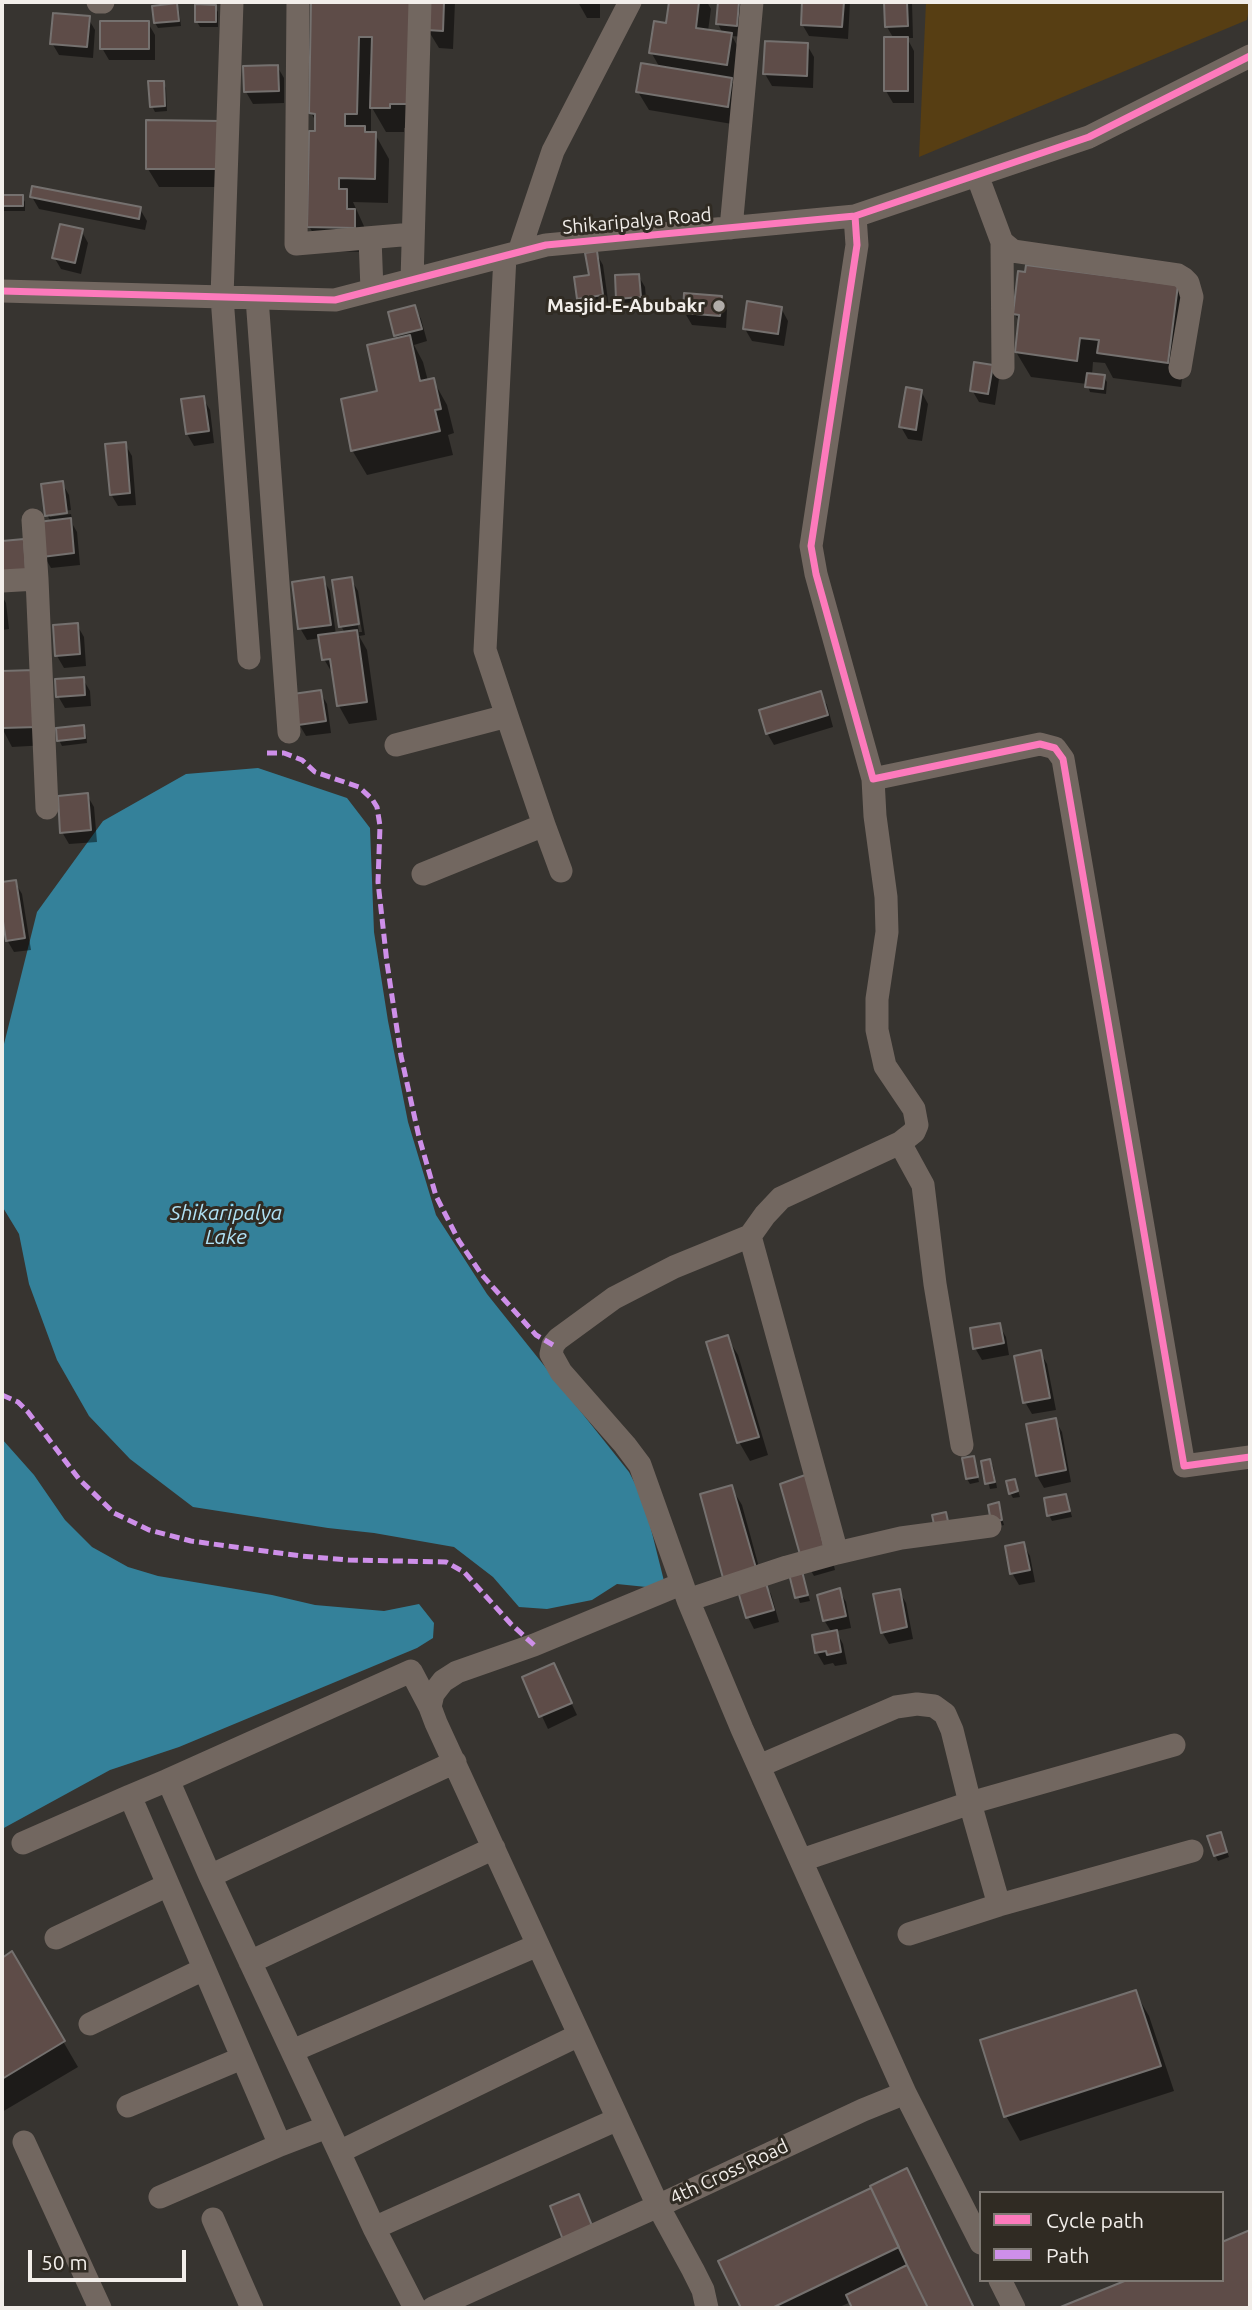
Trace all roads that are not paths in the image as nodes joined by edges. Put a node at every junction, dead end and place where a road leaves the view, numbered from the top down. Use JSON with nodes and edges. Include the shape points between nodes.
{"nodes":[{"id":1,"x":232,"y":2,"type":"edge"},
{"id":2,"x":298,"y":2,"type":"edge"},
{"id":3,"x":420,"y":2,"type":"edge"},
{"id":4,"x":631,"y":2,"type":"edge"},
{"id":5,"x":752,"y":2,"type":"edge"},
{"id":6,"x":1250,"y":56,"type":"edge"},
{"id":7,"x":977,"y":175,"type":"junction"},
{"id":8,"x":855,"y":216,"type":"junction"},
{"id":9,"x":731,"y":228,"type":"junction"},
{"id":10,"x":413,"y":234,"type":"junction"},
{"id":11,"x":370,"y":238,"type":"junction"},
{"id":12,"x":1002,"y":242,"type":"junction"},
{"id":13,"x":512,"y":254,"type":"junction"},
{"id":14,"x":412,"y":280,"type":"junction"},
{"id":15,"x":372,"y":290,"type":"junction"},
{"id":16,"x":2,"y":291,"type":"edge"},
{"id":17,"x":222,"y":297,"type":"junction"},
{"id":18,"x":257,"y":298,"type":"junction"},
{"id":19,"x":1003,"y":368,"type":"dead end"},
{"id":20,"x":1180,"y":369,"type":"dead end"},
{"id":21,"x":33,"y":520,"type":"dead end"},
{"id":22,"x":37,"y":579,"type":"junction"},
{"id":23,"x":2,"y":581,"type":"edge"},
{"id":24,"x":249,"y":658,"type":"dead end"},
{"id":25,"x":508,"y":716,"type":"junction"},
{"id":26,"x":289,"y":732,"type":"dead end"},
{"id":27,"x":396,"y":745,"type":"dead end"},
{"id":28,"x":873,"y":779,"type":"junction"},
{"id":29,"x":47,"y":808,"type":"dead end"},
{"id":30,"x":544,"y":825,"type":"junction"},
{"id":31,"x":561,"y":871,"type":"dead end"},
{"id":32,"x":423,"y":874,"type":"dead end"},
{"id":33,"x":900,"y":1143,"type":"junction"},
{"id":34,"x":750,"y":1236,"type":"junction"},
{"id":35,"x":962,"y":1445,"type":"dead end"},
{"id":36,"x":1250,"y":1457,"type":"edge"},
{"id":37,"x":990,"y":1526,"type":"dead end"},
{"id":38,"x":837,"y":1553,"type":"junction"},
{"id":39,"x":685,"y":1592,"type":"junction"},
{"id":40,"x":430,"y":1707,"type":"junction"},
{"id":41,"x":1174,"y":1745,"type":"dead end"},
{"id":42,"x":455,"y":1762,"type":"junction"},
{"id":43,"x":759,"y":1766,"type":"junction"},
{"id":44,"x":168,"y":1780,"type":"junction"},
{"id":45,"x":130,"y":1796,"type":"junction"},
{"id":46,"x":970,"y":1803,"type":"junction"},
{"id":47,"x":23,"y":1843,"type":"dead end"},
{"id":48,"x":494,"y":1848,"type":"junction"},
{"id":49,"x":1192,"y":1851,"type":"dead end"},
{"id":50,"x":802,"y":1860,"type":"junction"},
{"id":51,"x":210,"y":1876,"type":"junction"},
{"id":52,"x":168,"y":1885,"type":"junction"},
{"id":53,"x":999,"y":1905,"type":"junction"},
{"id":54,"x":909,"y":1934,"type":"dead end"},
{"id":55,"x":56,"y":1938,"type":"dead end"},
{"id":56,"x":538,"y":1945,"type":"junction"},
{"id":57,"x":250,"y":1962,"type":"junction"},
{"id":58,"x":204,"y":1969,"type":"junction"},
{"id":59,"x":90,"y":2024,"type":"dead end"},
{"id":60,"x":579,"y":2035,"type":"junction"},
{"id":61,"x":292,"y":2051,"type":"junction"},
{"id":62,"x":242,"y":2058,"type":"junction"},
{"id":63,"x":905,"y":2093,"type":"junction"},
{"id":64,"x":128,"y":2106,"type":"dead end"},
{"id":65,"x":618,"y":2119,"type":"junction"},
{"id":66,"x":327,"y":2127,"type":"junction"},
{"id":67,"x":24,"y":2142,"type":"dead end"},
{"id":68,"x":279,"y":2145,"type":"junction"},
{"id":69,"x":339,"y":2152,"type":"junction"},
{"id":70,"x":160,"y":2197,"type":"dead end"},
{"id":71,"x":658,"y":2206,"type":"junction"},
{"id":72,"x":213,"y":2219,"type":"dead end"},
{"id":73,"x":374,"y":2228,"type":"junction"},
{"id":74,"x":979,"y":2239,"type":"edge"},
{"id":75,"x":1001,"y":2282,"type":"edge"},
{"id":76,"x":100,"y":2308,"type":"edge"},
{"id":77,"x":252,"y":2308,"type":"edge"},
{"id":78,"x":415,"y":2308,"type":"edge"},
{"id":79,"x":433,"y":2308,"type":"edge"},
{"id":80,"x":707,"y":2308,"type":"edge"},
{"id":81,"x":1014,"y":2308,"type":"edge"}],
"edges":[{"from":1,"to":17,"type":"street"},
{"from":2,"to":11,"type":"street","via":[[296,244]]},
{"from":3,"to":10,"type":"street"},
{"from":4,"to":13,"type":"street","via":[[553,151]]},
{"from":5,"to":9,"type":"street"},
{"from":6,"to":7,"type":"street","name":"Shikaripalya Road","via":[[1089,137]]},
{"from":7,"to":8,"type":"street","name":"Shikaripalya Road"},
{"from":7,"to":12,"type":"street"},
{"from":8,"to":9,"type":"street","name":"Shikaripalya Road"},
{"from":8,"to":28,"type":"street","via":[[857,245],[811,547]]},
{"from":9,"to":13,"type":"street","name":"Shikaripalya Road","via":[[546,245]]},
{"from":10,"to":11,"type":"street"},
{"from":10,"to":14,"type":"street"},
{"from":11,"to":15,"type":"street"},
{"from":12,"to":19,"type":"street"},
{"from":12,"to":20,"type":"street","via":[[1013,251],[1178,275],[1188,283],[1192,297]]},
{"from":13,"to":14,"type":"street","name":"Shikaripalya Road"},
{"from":13,"to":25,"type":"street","via":[[485,650]]},
{"from":14,"to":15,"type":"street","name":"Shikaripalya Road"},
{"from":15,"to":18,"type":"street","name":"Shikaripalya Road","via":[[334,300]]},
{"from":16,"to":17,"type":"street","name":"Shikaripalya Road"},
{"from":17,"to":18,"type":"street","name":"Shikaripalya Road"},
{"from":17,"to":24,"type":"street"},
{"from":18,"to":26,"type":"street"},
{"from":21,"to":22,"type":"street"},
{"from":22,"to":23,"type":"street"},
{"from":22,"to":29,"type":"street"},
{"from":25,"to":27,"type":"street"},
{"from":25,"to":30,"type":"street"},
{"from":28,"to":33,"type":"street","via":[[887,932],[877,1030],[885,1066],[914,1109],[917,1125]]},
{"from":28,"to":36,"type":"street","via":[[1040,744],[1055,748],[1063,759],[1184,1466]]},
{"from":30,"to":31,"type":"street"},
{"from":30,"to":32,"type":"street"},
{"from":33,"to":34,"type":"street","via":[[781,1198]]},
{"from":33,"to":35,"type":"street","via":[[923,1185]]},
{"from":34,"to":38,"type":"street"},
{"from":34,"to":39,"type":"street","via":[[614,1298],[558,1339],[551,1354],[640,1465]]},
{"from":37,"to":38,"type":"street","via":[[901,1538]]},
{"from":38,"to":39,"type":"street"},
{"from":39,"to":40,"type":"street","via":[[457,1672],[443,1681]]},
{"from":39,"to":43,"type":"street"},
{"from":40,"to":42,"type":"street"},
{"from":40,"to":44,"type":"street","via":[[411,1671]]},
{"from":41,"to":46,"type":"street"},
{"from":42,"to":48,"type":"street"},
{"from":42,"to":51,"type":"street"},
{"from":43,"to":46,"type":"street","via":[[896,1707],[934,1706],[945,1714],[952,1730]]},
{"from":43,"to":50,"type":"street"},
{"from":44,"to":45,"type":"street"},
{"from":44,"to":51,"type":"street"},
{"from":45,"to":47,"type":"street"},
{"from":45,"to":52,"type":"street"},
{"from":46,"to":50,"type":"street"},
{"from":46,"to":53,"type":"street"},
{"from":48,"to":56,"type":"street"},
{"from":48,"to":57,"type":"street"},
{"from":49,"to":53,"type":"street"},
{"from":50,"to":63,"type":"street"},
{"from":51,"to":57,"type":"street"},
{"from":52,"to":55,"type":"street"},
{"from":52,"to":58,"type":"street"},
{"from":53,"to":54,"type":"street"},
{"from":56,"to":60,"type":"street"},
{"from":56,"to":61,"type":"street"},
{"from":57,"to":61,"type":"street"},
{"from":58,"to":59,"type":"street"},
{"from":58,"to":62,"type":"street"},
{"from":60,"to":65,"type":"street"},
{"from":60,"to":69,"type":"street"},
{"from":61,"to":66,"type":"street"},
{"from":62,"to":64,"type":"street"},
{"from":62,"to":68,"type":"street"},
{"from":63,"to":71,"type":"street","name":"4th Cross Road"},
{"from":63,"to":74,"type":"street"},
{"from":65,"to":71,"type":"street"},
{"from":65,"to":73,"type":"street"},
{"from":66,"to":68,"type":"street"},
{"from":66,"to":69,"type":"street"},
{"from":67,"to":76,"type":"street"},
{"from":68,"to":70,"type":"street"},
{"from":69,"to":73,"type":"street"},
{"from":71,"to":79,"type":"street"},
{"from":71,"to":80,"type":"street","name":"4th Cross Road","via":[[703,2290]]},
{"from":72,"to":77,"type":"street"},
{"from":73,"to":78,"type":"street"},
{"from":75,"to":81,"type":"street"}]}
